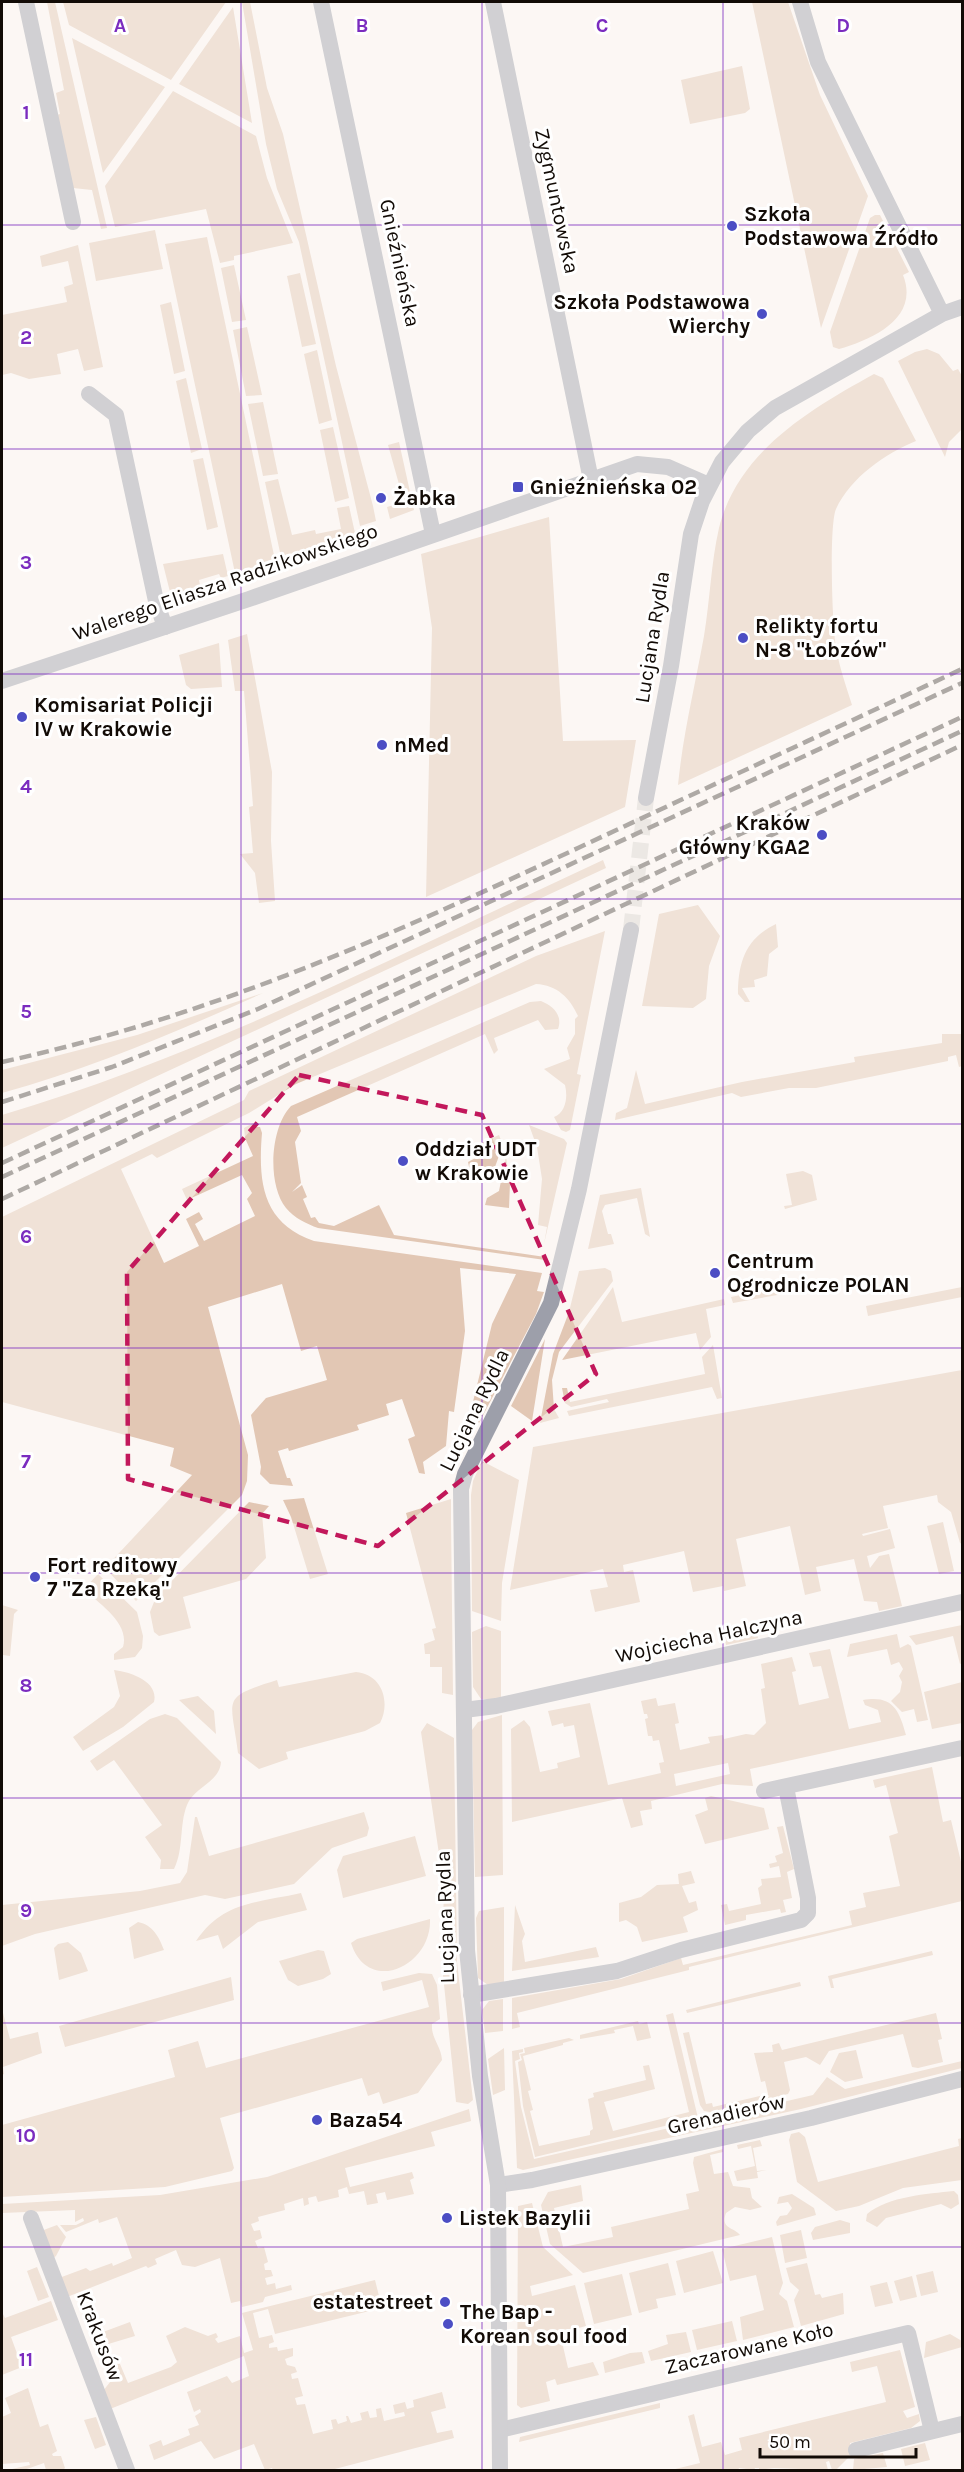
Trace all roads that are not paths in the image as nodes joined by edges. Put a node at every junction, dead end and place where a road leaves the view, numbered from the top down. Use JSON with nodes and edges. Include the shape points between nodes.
{"nodes":[{"id":1,"x":26,"y":2,"type":"edge"},
{"id":2,"x":321,"y":2,"type":"edge"},
{"id":3,"x":493,"y":2,"type":"edge"},
{"id":4,"x":800,"y":2,"type":"edge"},
{"id":5,"x":73,"y":222,"type":"dead end"},
{"id":6,"x":963,"y":307,"type":"edge"},
{"id":7,"x":942,"y":314,"type":"junction"},
{"id":8,"x":89,"y":394,"type":"dead end"},
{"id":9,"x":591,"y":480,"type":"junction"},
{"id":10,"x":709,"y":485,"type":"junction"},
{"id":11,"x":433,"y":534,"type":"junction"},
{"id":12,"x":165,"y":627,"type":"junction"},
{"id":13,"x":2,"y":681,"type":"edge"},
{"id":14,"x":646,"y":798,"type":"tunnel mouth"},
{"id":15,"x":631,"y":930,"type":"tunnel mouth"},
{"id":16,"x":963,"y":1602,"type":"edge"},
{"id":17,"x":464,"y":1710,"type":"junction"},
{"id":18,"x":963,"y":1748,"type":"edge"},
{"id":19,"x":786,"y":1787,"type":"junction"},
{"id":20,"x":764,"y":1791,"type":"dead end"},
{"id":21,"x":471,"y":1995,"type":"junction"},
{"id":22,"x":963,"y":2079,"type":"edge"},
{"id":23,"x":498,"y":2185,"type":"junction"},
{"id":24,"x":31,"y":2218,"type":"dead end"},
{"id":25,"x":963,"y":2424,"type":"edge"},
{"id":26,"x":500,"y":2430,"type":"junction"},
{"id":27,"x":933,"y":2432,"type":"junction"},
{"id":28,"x":856,"y":2450,"type":"dead end"},
{"id":29,"x":127,"y":2470,"type":"edge"},
{"id":30,"x":500,"y":2470,"type":"edge"}],
"edges":[{"from":1,"to":5,"type":"street"},
{"from":2,"to":11,"type":"street","name":"Gnieźnieńska"},
{"from":3,"to":9,"type":"street","name":"Zygmuntowska"},
{"from":4,"to":7,"type":"street","via":[[818,62]]},
{"from":6,"to":7,"type":"street"},
{"from":7,"to":10,"type":"street","via":[[775,408],[734,447]]},
{"from":8,"to":12,"type":"street","via":[[116,415]]},
{"from":9,"to":10,"type":"street","name":"Walerego Eliasza Radzikowskiego","via":[[637,465],[653,464]]},
{"from":9,"to":11,"type":"street","name":"Walerego Eliasza Radzikowskiego"},
{"from":10,"to":14,"type":"street","name":"Lucjana Rydla","via":[[691,534]]},
{"from":11,"to":12,"type":"street","name":"Walerego Eliasza Radzikowskiego"},
{"from":12,"to":13,"type":"street","name":"Walerego Eliasza Radzikowskiego"},
{"from":15,"to":17,"type":"street","name":"Lucjana Rydla","via":[[577,1199],[551,1303],[462,1482]]},
{"from":16,"to":17,"type":"street","name":"Wojciecha Halczyna"},
{"from":17,"to":21,"type":"street","name":"Lucjana Rydla"},
{"from":18,"to":19,"type":"street"},
{"from":19,"to":20,"type":"street"},
{"from":19,"to":21,"type":"street","name":"Lucjana Rydla","via":[[808,1898],[808,1913],[801,1920],[681,1950],[617,1971]]},
{"from":21,"to":23,"type":"street","name":"Lucjana Rydla"},
{"from":22,"to":23,"type":"street","name":"Grenadierów","via":[[811,2118]]},
{"from":23,"to":26,"type":"street","name":"Lucjana Rydla"},
{"from":24,"to":29,"type":"street","name":"Krakusów"},
{"from":25,"to":27,"type":"street"},
{"from":26,"to":27,"type":"street","name":"Zaczarowane Koło","via":[[908,2333]]},
{"from":26,"to":30,"type":"street","name":"Lucjana Rydla"},
{"from":27,"to":28,"type":"street"}]}
